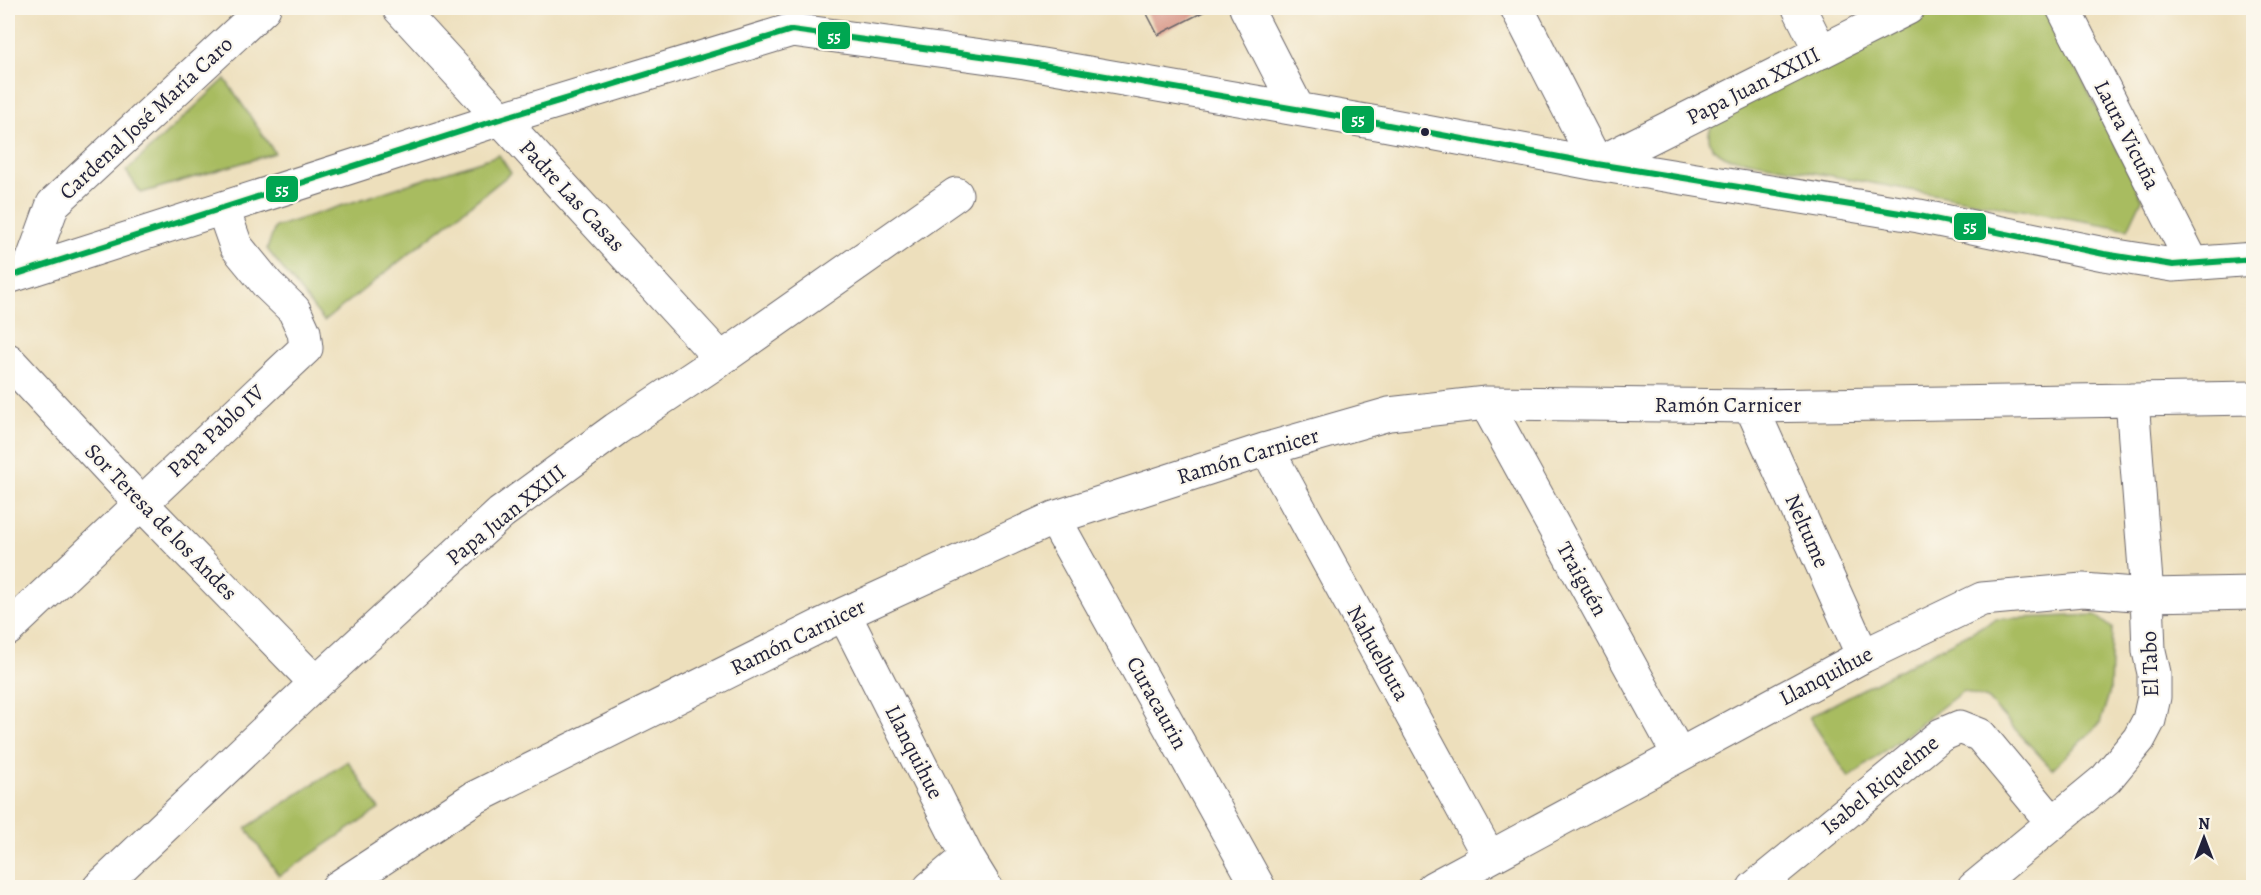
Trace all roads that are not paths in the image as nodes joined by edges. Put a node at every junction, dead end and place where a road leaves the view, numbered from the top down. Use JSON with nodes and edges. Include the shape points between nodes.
{"nodes":[{"id":1,"x":264,"y":8,"type":"edge"},
{"id":2,"x":399,"y":8,"type":"edge"},
{"id":3,"x":817,"y":8,"type":"edge"},
{"id":4,"x":1246,"y":8,"type":"edge"},
{"id":5,"x":1517,"y":8,"type":"edge"},
{"id":6,"x":1799,"y":8,"type":"edge"},
{"id":7,"x":1908,"y":8,"type":"edge"},
{"id":8,"x":2063,"y":8,"type":"edge"},
{"id":9,"x":791,"y":19,"type":"edge"},
{"id":10,"x":1821,"y":52,"type":"junction"},
{"id":11,"x":1298,"y":109,"type":"junction"},
{"id":12,"x":500,"y":119,"type":"junction"},
{"id":13,"x":1597,"y":164,"type":"junction"},
{"id":14,"x":956,"y":194,"type":"dead end"},
{"id":15,"x":223,"y":209,"type":"junction"},
{"id":16,"x":2253,"y":259,"type":"edge"},
{"id":17,"x":2192,"y":262,"type":"junction"},
{"id":18,"x":18,"y":274,"type":"edge"},
{"id":19,"x":721,"y":359,"type":"junction"},
{"id":20,"x":8,"y":360,"type":"edge"},
{"id":21,"x":2253,"y":398,"type":"edge"},
{"id":22,"x":2132,"y":400,"type":"junction"},
{"id":23,"x":1486,"y":403,"type":"junction"},
{"id":24,"x":1751,"y":406,"type":"junction"},
{"id":25,"x":1267,"y":449,"type":"junction"},
{"id":26,"x":140,"y":502,"type":"junction"},
{"id":27,"x":1054,"y":518,"type":"junction"},
{"id":28,"x":2253,"y":593,"type":"edge"},
{"id":29,"x":2147,"y":595,"type":"junction"},
{"id":30,"x":844,"y":614,"type":"junction"},
{"id":31,"x":8,"y":629,"type":"edge"},
{"id":32,"x":1863,"y":656,"type":"junction"},
{"id":33,"x":316,"y":683,"type":"junction"},
{"id":34,"x":1679,"y":755,"type":"junction"},
{"id":35,"x":2053,"y":823,"type":"junction"},
{"id":36,"x":967,"y":857,"type":"junction"},
{"id":37,"x":1488,"y":857,"type":"junction"},
{"id":38,"x":99,"y":888,"type":"edge"},
{"id":39,"x":337,"y":888,"type":"edge"},
{"id":40,"x":930,"y":888,"type":"edge"},
{"id":41,"x":986,"y":888,"type":"edge"},
{"id":42,"x":1259,"y":888,"type":"edge"},
{"id":43,"x":1433,"y":888,"type":"edge"},
{"id":44,"x":1754,"y":888,"type":"edge"},
{"id":45,"x":1974,"y":888,"type":"edge"}],
"edges":[{"from":1,"to":18,"type":"street","name":"Cardenal José María Caro","via":[[53,204]]},
{"from":2,"to":12,"type":"street","name":"Padre Las Casas"},
{"from":3,"to":9,"type":"street"},
{"from":4,"to":11,"type":"street"},
{"from":5,"to":13,"type":"street"},
{"from":6,"to":10,"type":"street"},
{"from":7,"to":10,"type":"street","name":"Papa Juan XXIII"},
{"from":8,"to":17,"type":"street","name":"Laura Vicuña"},
{"from":9,"to":11,"type":"street"},
{"from":9,"to":12,"type":"street"},
{"from":10,"to":13,"type":"street","name":"Papa Juan XXIII"},
{"from":11,"to":13,"type":"street"},
{"from":12,"to":15,"type":"street"},
{"from":12,"to":19,"type":"street","name":"Padre Las Casas"},
{"from":13,"to":17,"type":"street","via":[[1919,216],[2104,254],[2172,265]]},
{"from":14,"to":19,"type":"street","name":"Papa Juan XXIII"},
{"from":15,"to":18,"type":"street"},
{"from":15,"to":26,"type":"street","name":"Papa Pablo IV","via":[[236,246],[294,310],[306,348]]},
{"from":16,"to":17,"type":"street"},
{"from":19,"to":33,"type":"street","name":"Papa Juan XXIII","via":[[501,513]]},
{"from":20,"to":26,"type":"street","name":"Sor Teresa de los Andes"},
{"from":21,"to":22,"type":"street","name":"Ramón Carnicer"},
{"from":22,"to":24,"type":"street","name":"Ramón Carnicer"},
{"from":22,"to":29,"type":"street","name":"El Tabo"},
{"from":23,"to":24,"type":"street","name":"Ramón Carnicer"},
{"from":23,"to":25,"type":"street","name":"Ramón Carnicer","via":[[1389,414]]},
{"from":23,"to":34,"type":"street","name":"Traiguén"},
{"from":24,"to":32,"type":"street","name":"Neltume"},
{"from":25,"to":27,"type":"street","name":"Ramón Carnicer"},
{"from":25,"to":37,"type":"street","name":"Nahuelbuta"},
{"from":26,"to":31,"type":"street","name":"Papa Pablo IV"},
{"from":26,"to":33,"type":"street","name":"Sor Teresa de los Andes"},
{"from":27,"to":30,"type":"street","name":"Ramón Carnicer"},
{"from":27,"to":42,"type":"street","name":"Curacaurin"},
{"from":28,"to":29,"type":"street","name":"Llanquihue"},
{"from":29,"to":32,"type":"street","name":"Llanquihue","via":[[2083,590],[1982,599]]},
{"from":29,"to":35,"type":"street","name":"El Tabo","via":[[2149,651],[2154,673],[2149,720],[2139,739],[2106,779]]},
{"from":30,"to":36,"type":"street","name":"Llanquihue"},
{"from":30,"to":39,"type":"street","name":"Ramón Carnicer","via":[[474,798]]},
{"from":32,"to":34,"type":"street","name":"Llanquihue"},
{"from":33,"to":38,"type":"street","name":"Papa Juan XXIII"},
{"from":34,"to":37,"type":"street","name":"Llanquihue"},
{"from":35,"to":44,"type":"street","name":"Isabel Riquelme","via":[[1980,735],[1960,728],[1941,735]]},
{"from":35,"to":45,"type":"street","name":"El Tabo"},
{"from":36,"to":40,"type":"street"},
{"from":36,"to":41,"type":"street","name":"Llanquihue"},
{"from":37,"to":43,"type":"street","name":"Llanquihue"}]}
